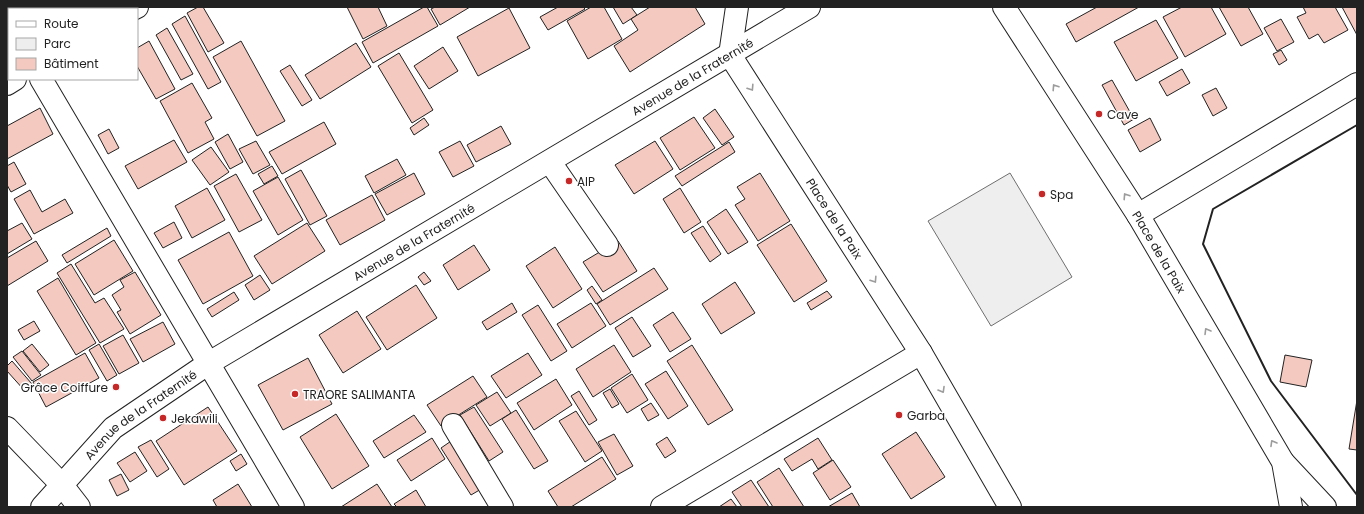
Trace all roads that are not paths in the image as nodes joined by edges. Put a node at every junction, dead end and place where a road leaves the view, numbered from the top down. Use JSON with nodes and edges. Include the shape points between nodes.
{"nodes":[{"id":1,"x":737,"y":7,"type":"edge"},
{"id":2,"x":809,"y":7,"type":"edge"},
{"id":3,"x":1004,"y":7,"type":"edge"},
{"id":4,"x":730,"y":55,"type":"junction"},
{"id":5,"x":42,"y":80,"type":"edge"},
{"id":6,"x":1357,"y":84,"type":"edge"},
{"id":7,"x":550,"y":162,"type":"junction"},
{"id":8,"x":1138,"y":215,"type":"junction"},
{"id":9,"x":607,"y":245,"type":"dead end"},
{"id":10,"x":921,"y":353,"type":"junction"},
{"id":11,"x":209,"y":363,"type":"junction"},
{"id":12,"x":453,"y":425,"type":"dead end"},
{"id":13,"x":7,"y":428,"type":"edge"},
{"id":14,"x":1283,"y":462,"type":"junction"},
{"id":15,"x":62,"y":485,"type":"junction"},
{"id":16,"x":42,"y":507,"type":"edge"},
{"id":17,"x":79,"y":507,"type":"edge"},
{"id":18,"x":293,"y":507,"type":"edge"},
{"id":19,"x":502,"y":507,"type":"edge"},
{"id":20,"x":662,"y":507,"type":"edge"},
{"id":21,"x":1010,"y":507,"type":"edge"},
{"id":22,"x":1291,"y":507,"type":"edge"},
{"id":23,"x":1325,"y":507,"type":"edge"}],
"edges":[{"from":1,"to":4,"type":"main road"},
{"from":2,"to":4,"type":"main road","name":"Avenue de la Fraternité"},
{"from":8,"to":3,"type":"main road","name":"Place de la Paix","one_way":true},
{"from":4,"to":7,"type":"main road","name":"Avenue de la Fraternité"},
{"from":4,"to":10,"type":"main road","name":"Place de la Paix","one_way":true},
{"from":5,"to":11,"type":"main road"},
{"from":6,"to":8,"type":"main road"},
{"from":7,"to":9,"type":"main road"},
{"from":7,"to":11,"type":"main road","name":"Avenue de la Fraternité"},
{"from":14,"to":8,"type":"main road","name":"Place de la Paix","one_way":true},
{"from":10,"to":20,"type":"main road"},
{"from":10,"to":21,"type":"main road","name":"Place de la Paix","one_way":true},
{"from":11,"to":15,"type":"main road","name":"Avenue de la Fraternité","via":[[113,428]]},
{"from":11,"to":18,"type":"main road"},
{"from":12,"to":19,"type":"main road"},
{"from":13,"to":15,"type":"main road"},
{"from":14,"to":22,"type":"main road","name":"Place de la Paix"},
{"from":14,"to":23,"type":"main road"},
{"from":15,"to":16,"type":"main road","name":"Avenue de la Fraternité"},
{"from":15,"to":17,"type":"main road"}]}
